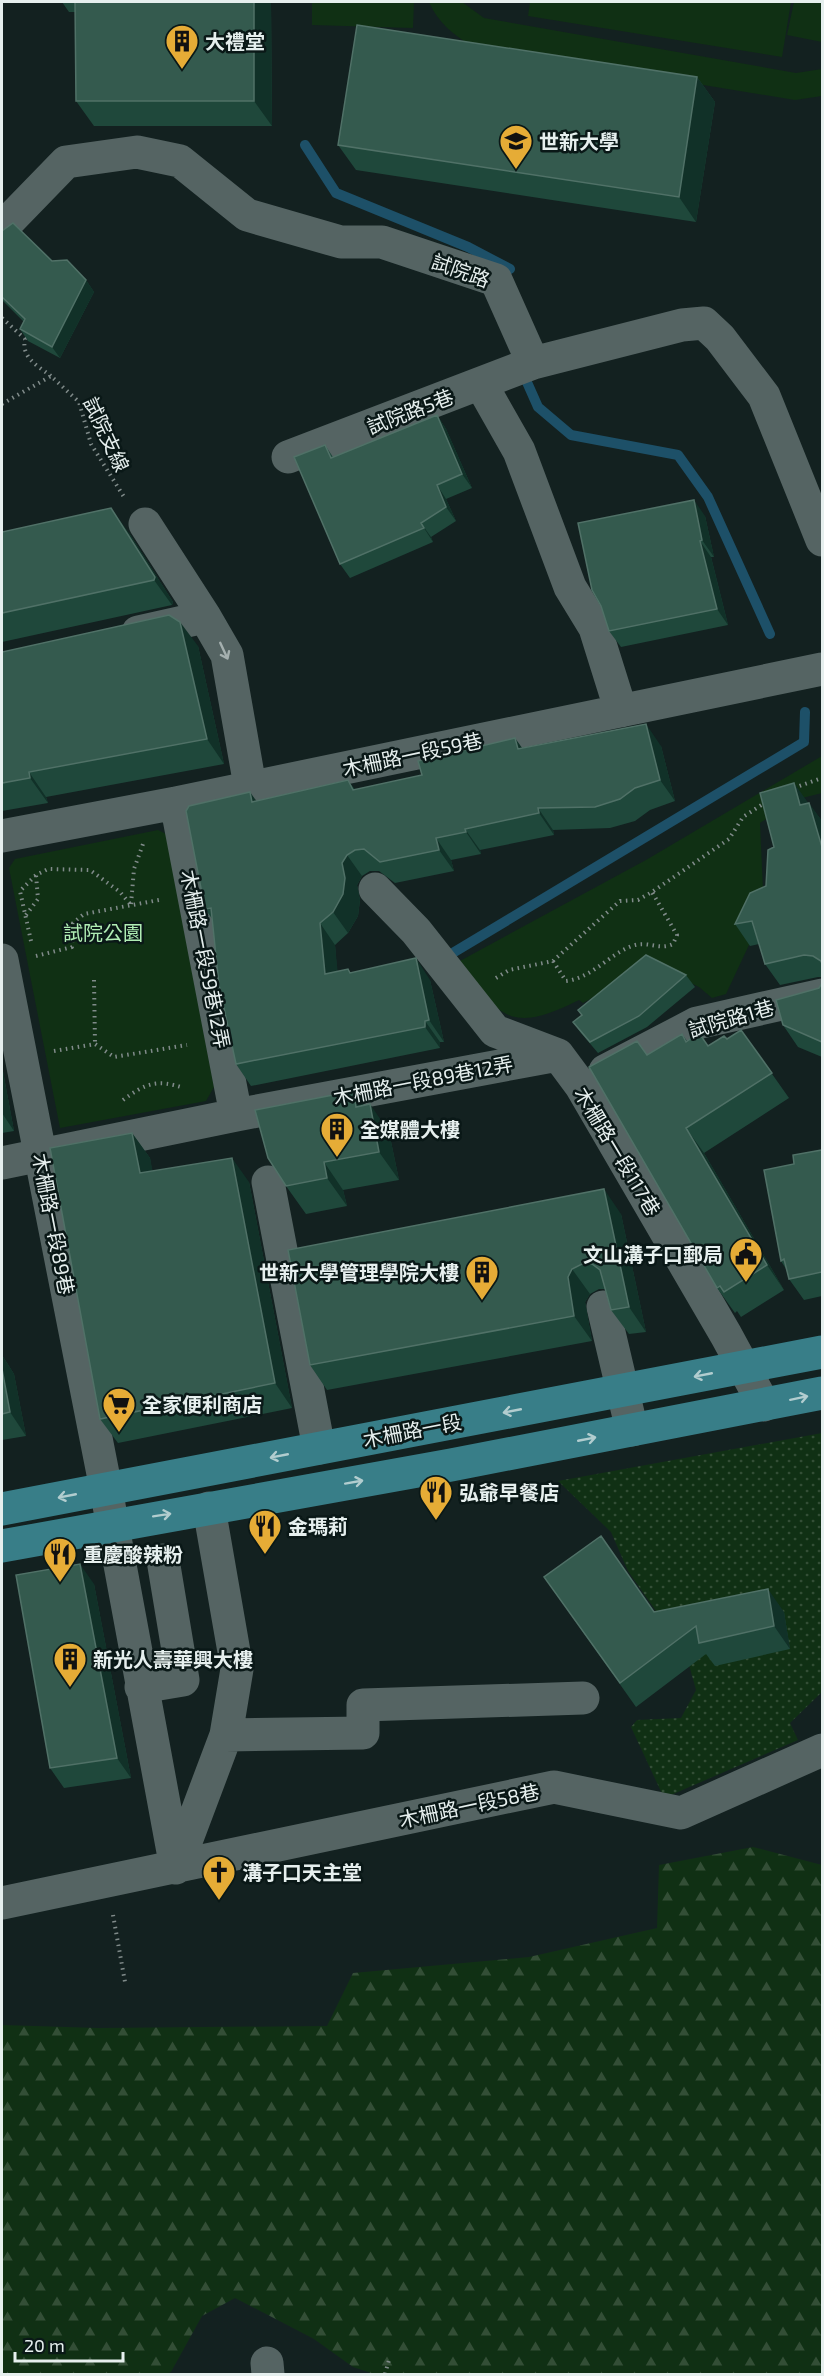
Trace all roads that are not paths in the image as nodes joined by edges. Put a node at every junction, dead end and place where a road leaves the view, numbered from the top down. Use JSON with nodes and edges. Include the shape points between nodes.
{"nodes":[{"id":1,"x":2,"y":228,"type":"edge"},
{"id":2,"x":533,"y":363,"type":"junction"},
{"id":3,"x":482,"y":384,"type":"junction"},
{"id":4,"x":288,"y":457,"type":"dead end"},
{"id":5,"x":145,"y":524,"type":"road end"},
{"id":6,"x":822,"y":540,"type":"edge"},
{"id":7,"x":205,"y":617,"type":"junction"},
{"id":8,"x":104,"y":639,"type":"edge"},
{"id":9,"x":822,"y":669,"type":"edge"},
{"id":10,"x":621,"y":711,"type":"junction"},
{"id":11,"x":250,"y":786,"type":"junction"},
{"id":12,"x":176,"y":803,"type":"junction"},
{"id":13,"x":2,"y":837,"type":"edge"},
{"id":14,"x":375,"y":889,"type":"edge"},
{"id":15,"x":2,"y":960,"type":"edge"},
{"id":16,"x":822,"y":994,"type":"edge"},
{"id":17,"x":558,"y":1055,"type":"junction"},
{"id":18,"x":581,"y":1086,"type":"junction"},
{"id":19,"x":236,"y":1115,"type":"junction"},
{"id":20,"x":42,"y":1155,"type":"junction"},
{"id":21,"x":2,"y":1164,"type":"edge"},
{"id":22,"x":268,"y":1182,"type":"edge"},
{"id":23,"x":603,"y":1307,"type":"edge"},
{"id":24,"x":822,"y":1352,"type":"edge"},
{"id":25,"x":745,"y":1368,"type":"junction"},
{"id":26,"x":622,"y":1390,"type":"junction"},
{"id":27,"x":822,"y":1393,"type":"edge"},
{"id":28,"x":764,"y":1406,"type":"junction"},
{"id":29,"x":632,"y":1430,"type":"junction"},
{"id":30,"x":319,"y":1448,"type":"junction"},
{"id":31,"x":106,"y":1489,"type":"junction"},
{"id":32,"x":209,"y":1508,"type":"junction"},
{"id":33,"x":2,"y":1509,"type":"edge"},
{"id":34,"x":112,"y":1525,"type":"junction"},
{"id":35,"x":2,"y":1546,"type":"edge"},
{"id":36,"x":163,"y":1560,"type":"dead end"},
{"id":37,"x":141,"y":1687,"type":"junction"},
{"id":38,"x":583,"y":1698,"type":"dead end"},
{"id":39,"x":226,"y":1736,"type":"junction"},
{"id":40,"x":822,"y":1750,"type":"edge"},
{"id":41,"x":176,"y":1868,"type":"junction"},
{"id":42,"x":2,"y":1903,"type":"edge"}],
"edges":[{"from":1,"to":2,"type":"street","name":"試院路","via":[[66,162],[137,152],[180,161],[247,215],[341,242],[382,242],[496,280]]},
{"from":2,"to":3,"type":"street","name":"試院路5巷"},
{"from":2,"to":6,"type":"street","via":[[682,325],[704,323],[764,396]]},
{"from":3,"to":4,"type":"street","name":"試院路5巷"},
{"from":3,"to":10,"type":"street","via":[[519,451],[570,587],[596,628]]},
{"from":5,"to":7,"type":"street"},
{"from":7,"to":8,"type":"street"},
{"from":7,"to":11,"type":"street","one_way":true,"via":[[227,655]]},
{"from":9,"to":10,"type":"street","name":"木柵路一段59巷"},
{"from":10,"to":11,"type":"street","name":"木柵路一段59巷"},
{"from":11,"to":12,"type":"street","name":"木柵路一段59巷"},
{"from":12,"to":13,"type":"street","name":"木柵路一段59巷"},
{"from":12,"to":19,"type":"street","name":"木柵路一段59巷12弄"},
{"from":14,"to":17,"type":"street","via":[[416,931],[455,1002],[495,1031]]},
{"from":15,"to":20,"type":"street","name":"木柵路一段89巷"},
{"from":16,"to":18,"type":"street","name":"試院路1巷","via":[[697,1023]]},
{"from":17,"to":18,"type":"street","name":"木柵路一段117巷"},
{"from":17,"to":19,"type":"street","name":"木柵路一段89巷12弄"},
{"from":18,"to":25,"type":"street","name":"木柵路一段117巷"},
{"from":19,"to":20,"type":"street","name":"木柵路一段89巷12弄"},
{"from":20,"to":21,"type":"street","name":"木柵路一段89巷12弄"},
{"from":20,"to":31,"type":"street","name":"木柵路一段89巷"},
{"from":22,"to":30,"type":"street"},
{"from":23,"to":26,"type":"street"},
{"from":24,"to":25,"type":"main road","name":"木柵路一段"},
{"from":25,"to":26,"type":"main road","name":"木柵路一段","one_way":true},
{"from":25,"to":28,"type":"street","name":"木柵路一段117巷"},
{"from":26,"to":29,"type":"street"},
{"from":26,"to":30,"type":"main road","name":"木柵路一段","one_way":true},
{"from":28,"to":27,"type":"main road","name":"木柵路一段","one_way":true},
{"from":28,"to":29,"type":"main road","name":"木柵路一段"},
{"from":32,"to":29,"type":"main road","name":"木柵路一段","one_way":true},
{"from":30,"to":31,"type":"main road","name":"木柵路一段","one_way":true},
{"from":31,"to":33,"type":"main road","name":"木柵路一段","one_way":true},
{"from":31,"to":34,"type":"street"},
{"from":34,"to":32,"type":"main road","name":"木柵路一段","one_way":true},
{"from":32,"to":39,"type":"street","via":[[237,1669]]},
{"from":34,"to":35,"type":"main road","name":"木柵路一段"},
{"from":34,"to":37,"type":"street"},
{"from":36,"to":37,"type":"street","via":[[183,1680]]},
{"from":37,"to":41,"type":"street"},
{"from":38,"to":39,"type":"street","via":[[363,1705],[363,1733]]},
{"from":39,"to":41,"type":"street"},
{"from":40,"to":41,"type":"street","name":"木柵路一段58巷","via":[[681,1813],[554,1786]]},
{"from":41,"to":42,"type":"street","name":"木柵路一段58巷"}]}
